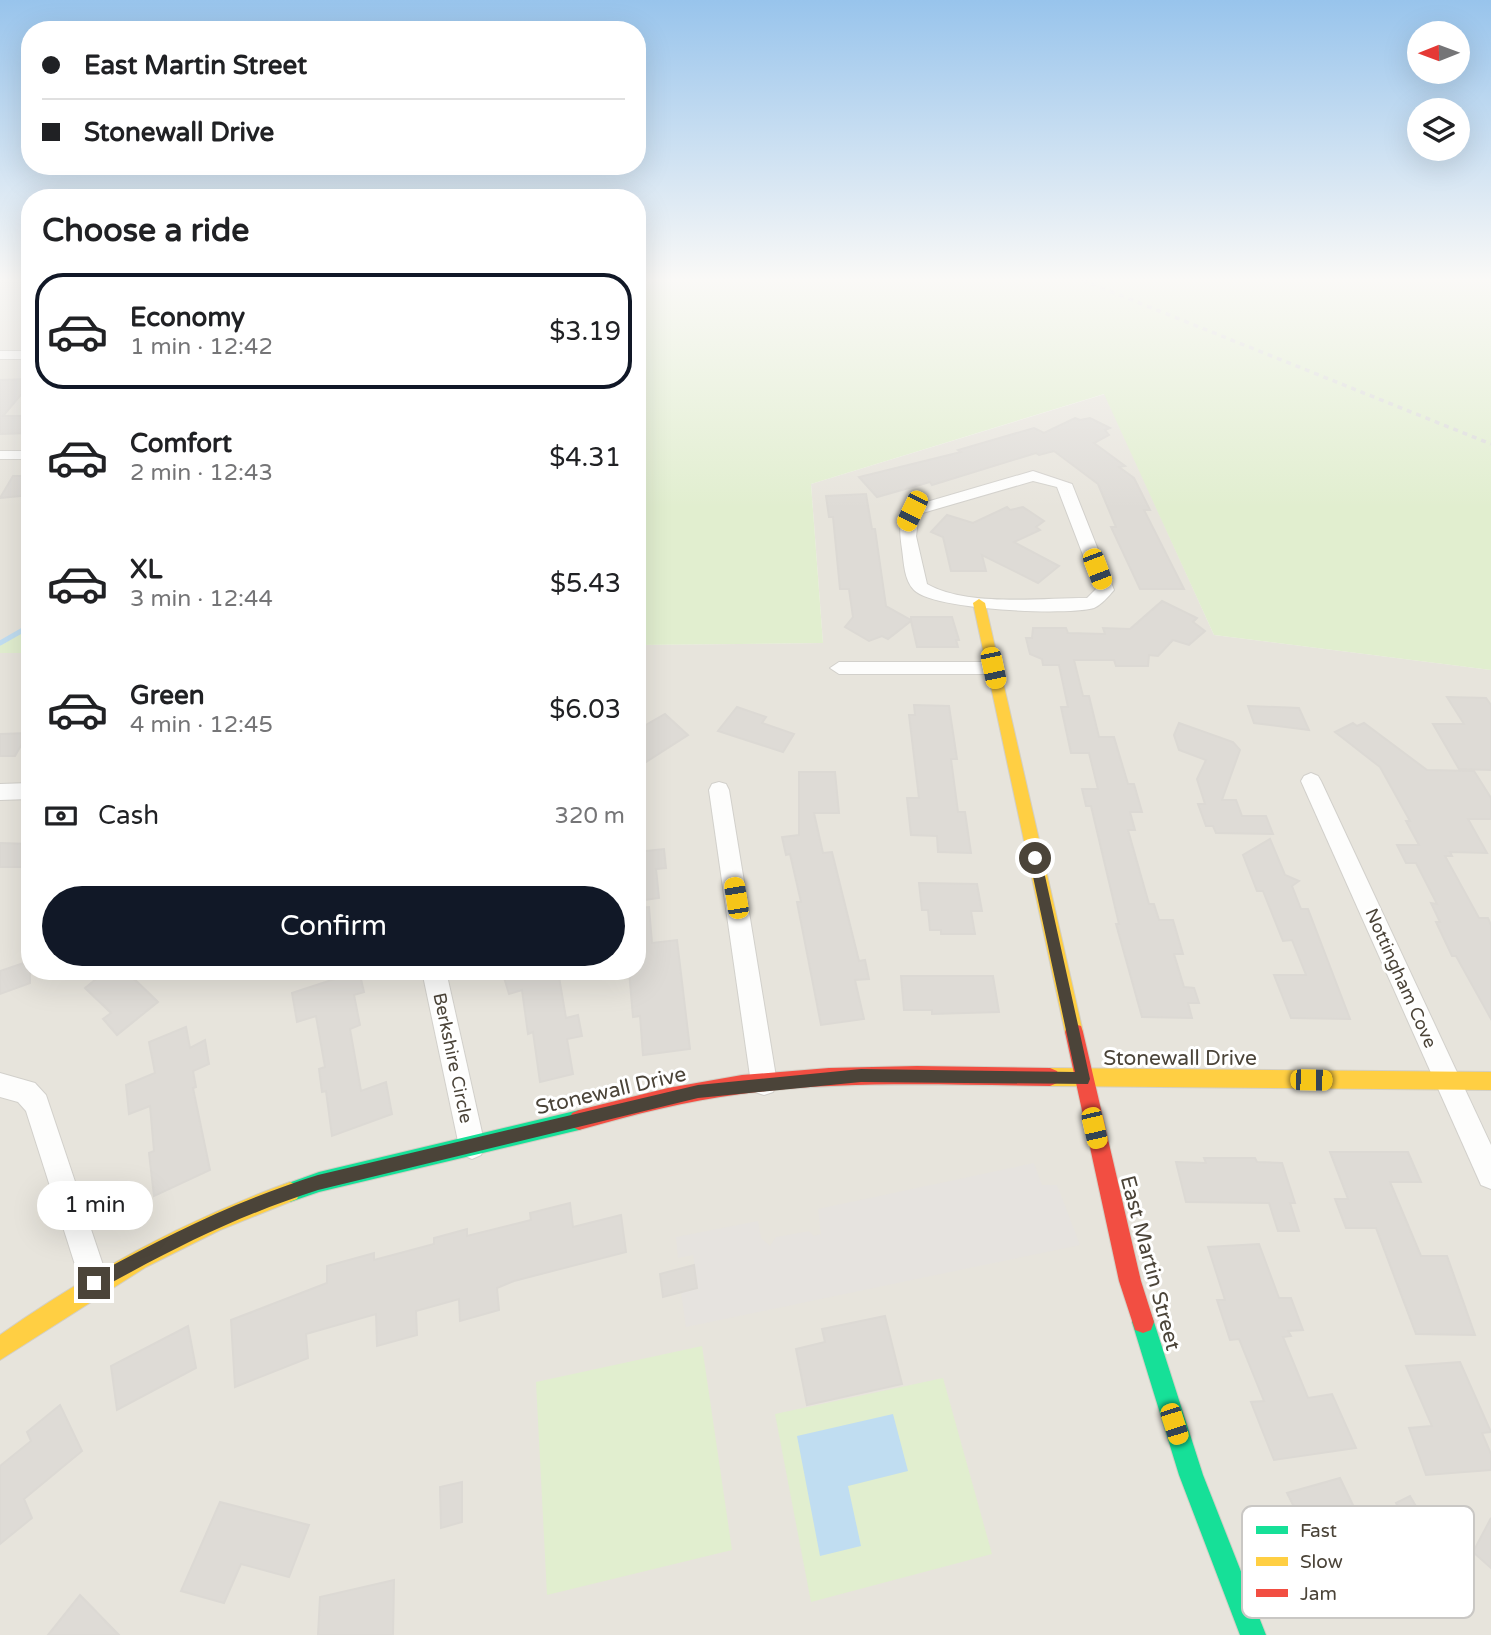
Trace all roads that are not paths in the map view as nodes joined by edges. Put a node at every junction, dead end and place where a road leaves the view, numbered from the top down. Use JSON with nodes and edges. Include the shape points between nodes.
{"nodes":[{"id":1,"x":0,"y":455,"type":"edge"},
{"id":2,"x":21,"y":455,"type":"edge"},
{"id":3,"x":979,"y":603,"type":"junction"},
{"id":4,"x":839,"y":668,"type":"dead end"},
{"id":5,"x":993,"y":668,"type":"junction"},
{"id":6,"x":1311,"y":781,"type":"dead end"},
{"id":7,"x":719,"y":790,"type":"dead end"},
{"id":8,"x":21,"y":791,"type":"edge"},
{"id":9,"x":0,"y":792,"type":"edge"},
{"id":10,"x":436,"y":980,"type":"edge"},
{"id":11,"x":1083,"y":1079,"type":"junction"},
{"id":12,"x":1491,"y":1081,"type":"edge"},
{"id":13,"x":1448,"y":1082,"type":"junction"},
{"id":14,"x":764,"y":1083,"type":"junction"},
{"id":15,"x":0,"y":1085,"type":"edge"},
{"id":16,"x":472,"y":1146,"type":"junction"},
{"id":17,"x":1491,"y":1175,"type":"edge"},
{"id":18,"x":94,"y":1283,"type":"junction"},
{"id":19,"x":0,"y":1349,"type":"edge"},
{"id":20,"x":1242,"y":1607,"type":"edge"},
{"id":21,"x":1246,"y":1618,"type":"edge"},
{"id":22,"x":1253,"y":1635,"type":"edge"}],
"edges":[{"from":1,"to":2,"type":"street"},
{"from":3,"to":3,"type":"street","via":[[1091,603],[1105,590],[1064,484],[1033,476],[912,511],[906,525],[916,579],[923,590]]},
{"from":3,"to":5,"type":"street","name":"East Martin Street"},
{"from":4,"to":5,"type":"street"},
{"from":5,"to":11,"type":"street","name":"East Martin Street"},
{"from":6,"to":13,"type":"street","name":"Nottingham Cove"},
{"from":7,"to":14,"type":"street"},
{"from":8,"to":9,"type":"street"},
{"from":10,"to":16,"type":"street","name":"Berkshire Circle"},
{"from":11,"to":13,"type":"street","name":"Stonewall Drive"},
{"from":11,"to":14,"type":"street","name":"Stonewall Drive","via":[[861,1075]]},
{"from":11,"to":20,"type":"street","name":"East Martin Street","via":[[1130,1281],[1157,1373]]},
{"from":12,"to":13,"type":"street","name":"Stonewall Drive"},
{"from":13,"to":17,"type":"street","name":"Nottingham Cove"},
{"from":14,"to":16,"type":"street","name":"Stonewall Drive","via":[[698,1091]]},
{"from":15,"to":18,"type":"street","via":[[26,1092],[37,1104]]},
{"from":16,"to":18,"type":"street","name":"Stonewall Drive","via":[[318,1182],[270,1198],[196,1228]]},
{"from":18,"to":19,"type":"street","name":"Stonewall Drive"},
{"from":21,"to":22,"type":"street","name":"East Martin Street"}]}
